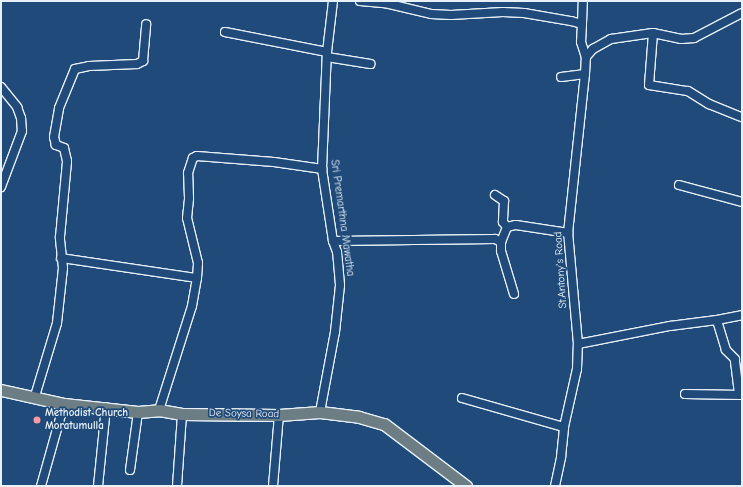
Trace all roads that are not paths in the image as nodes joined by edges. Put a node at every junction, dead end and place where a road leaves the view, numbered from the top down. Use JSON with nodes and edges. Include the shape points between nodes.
{"nodes":[{"id":1,"x":333,"y":1,"type":"edge"},
{"id":2,"x":360,"y":1,"type":"edge"},
{"id":3,"x":583,"y":1,"type":"edge"},
{"id":4,"x":742,"y":13,"type":"edge"},
{"id":5,"x":146,"y":24,"type":"dead end"},
{"id":6,"x":582,"y":24,"type":"junction"},
{"id":7,"x":224,"y":32,"type":"dead end"},
{"id":8,"x":653,"y":33,"type":"junction"},
{"id":9,"x":327,"y":55,"type":"junction"},
{"id":10,"x":586,"y":57,"type":"junction"},
{"id":11,"x":370,"y":64,"type":"dead end"},
{"id":12,"x":585,"y":74,"type":"junction"},
{"id":13,"x":561,"y":76,"type":"dead end"},
{"id":14,"x":1,"y":87,"type":"edge"},
{"id":15,"x":742,"y":117,"type":"edge"},
{"id":16,"x":322,"y":169,"type":"junction"},
{"id":17,"x":679,"y":184,"type":"dead end"},
{"id":18,"x":1,"y":187,"type":"edge"},
{"id":19,"x":495,"y":195,"type":"dead end"},
{"id":20,"x":742,"y":202,"type":"edge"},
{"id":21,"x":507,"y":227,"type":"junction"},
{"id":22,"x":568,"y":233,"type":"junction"},
{"id":23,"x":332,"y":241,"type":"junction"},
{"id":24,"x":501,"y":242,"type":"junction"},
{"id":25,"x":61,"y":258,"type":"junction"},
{"id":26,"x":197,"y":278,"type":"junction"},
{"id":27,"x":514,"y":294,"type":"dead end"},
{"id":28,"x":742,"y":315,"type":"edge"},
{"id":29,"x":717,"y":320,"type":"junction"},
{"id":30,"x":578,"y":344,"type":"junction"},
{"id":31,"x":1,"y":390,"type":"edge"},
{"id":32,"x":685,"y":394,"type":"dead end"},
{"id":33,"x":740,"y":394,"type":"edge"},
{"id":34,"x":35,"y":396,"type":"junction"},
{"id":35,"x":462,"y":398,"type":"dead end"},
{"id":36,"x":64,"y":404,"type":"junction"},
{"id":37,"x":106,"y":407,"type":"junction"},
{"id":38,"x":159,"y":410,"type":"junction"},
{"id":39,"x":138,"y":412,"type":"junction"},
{"id":40,"x":320,"y":412,"type":"junction"},
{"id":41,"x":182,"y":414,"type":"junction"},
{"id":42,"x":279,"y":415,"type":"junction"},
{"id":43,"x":564,"y":427,"type":"junction"},
{"id":44,"x":130,"y":470,"type":"dead end"},
{"id":45,"x":41,"y":486,"type":"edge"},
{"id":46,"x":98,"y":486,"type":"edge"},
{"id":47,"x":177,"y":486,"type":"edge"},
{"id":48,"x":273,"y":486,"type":"edge"},
{"id":49,"x":466,"y":486,"type":"edge"},
{"id":50,"x":555,"y":486,"type":"edge"}],
"edges":[{"from":1,"to":9,"type":"street","name":"Sri Premarthna Mawatha"},
{"from":2,"to":6,"type":"street","via":[[385,3],[431,14],[451,16],[524,13]]},
{"from":3,"to":6,"type":"street"},
{"from":4,"to":8,"type":"street","via":[[694,38],[681,39]]},
{"from":5,"to":25,"type":"street","via":[[143,61],[137,64],[76,69],[59,108],[54,137],[56,145],[64,148],[67,161],[61,218]]},
{"from":6,"to":10,"type":"street","via":[[581,42]]},
{"from":7,"to":9,"type":"street"},
{"from":8,"to":10,"type":"street","via":[[611,39],[593,49]]},
{"from":8,"to":15,"type":"street","via":[[649,85],[688,91],[709,104]]},
{"from":9,"to":11,"type":"street"},
{"from":9,"to":16,"type":"street","name":"Sri Premarthna Mawatha"},
{"from":10,"to":12,"type":"street"},
{"from":12,"to":13,"type":"street"},
{"from":12,"to":22,"type":"street","name":"St.Antony's Road"},
{"from":14,"to":18,"type":"street","via":[[17,107],[22,131]]},
{"from":16,"to":23,"type":"street","name":"Sri Premarthna Mawatha"},
{"from":16,"to":26,"type":"street","via":[[258,161],[197,156],[193,158],[188,173],[190,198],[187,218],[198,263]]},
{"from":17,"to":20,"type":"street"},
{"from":19,"to":21,"type":"street","via":[[504,201],[503,222]]},
{"from":21,"to":22,"type":"street","via":[[516,225]]},
{"from":21,"to":24,"type":"street"},
{"from":22,"to":30,"type":"street","name":"St.Antony's Road"},
{"from":23,"to":24,"type":"street","via":[[495,239]]},
{"from":23,"to":40,"type":"street","name":"Sri Premarthna Mawatha","via":[[337,252],[340,285]]},
{"from":24,"to":27,"type":"street","via":[[504,266]]},
{"from":25,"to":26,"type":"street"},
{"from":25,"to":34,"type":"street","via":[[63,268],[57,323]]},
{"from":26,"to":38,"type":"street","via":[[192,306]]},
{"from":28,"to":29,"type":"street"},
{"from":29,"to":30,"type":"street","via":[[670,326]]},
{"from":29,"to":33,"type":"street","via":[[726,350],[735,359]]},
{"from":30,"to":43,"type":"street","name":"St.Antony's Road","via":[[577,369]]},
{"from":31,"to":34,"type":"main road","name":"De Soysa Road"},
{"from":32,"to":33,"type":"street"},
{"from":34,"to":36,"type":"main road","name":"De Soysa Road"},
{"from":35,"to":43,"type":"street"},
{"from":36,"to":37,"type":"main road","name":"De Soysa Road"},
{"from":36,"to":45,"type":"street"},
{"from":37,"to":39,"type":"main road","name":"De Soysa Road"},
{"from":37,"to":46,"type":"street"},
{"from":38,"to":39,"type":"main road","name":"De Soysa Road"},
{"from":38,"to":41,"type":"main road","name":"De Soysa Road"},
{"from":39,"to":44,"type":"street"},
{"from":40,"to":42,"type":"main road","name":"De Soysa Road"},
{"from":40,"to":49,"type":"main road","name":"De Soysa Road","via":[[359,417],[384,424]]},
{"from":41,"to":42,"type":"main road","name":"De Soysa Road"},
{"from":41,"to":47,"type":"street"},
{"from":42,"to":48,"type":"street"},
{"from":43,"to":50,"type":"street","name":"St.Antony's Road"}]}
